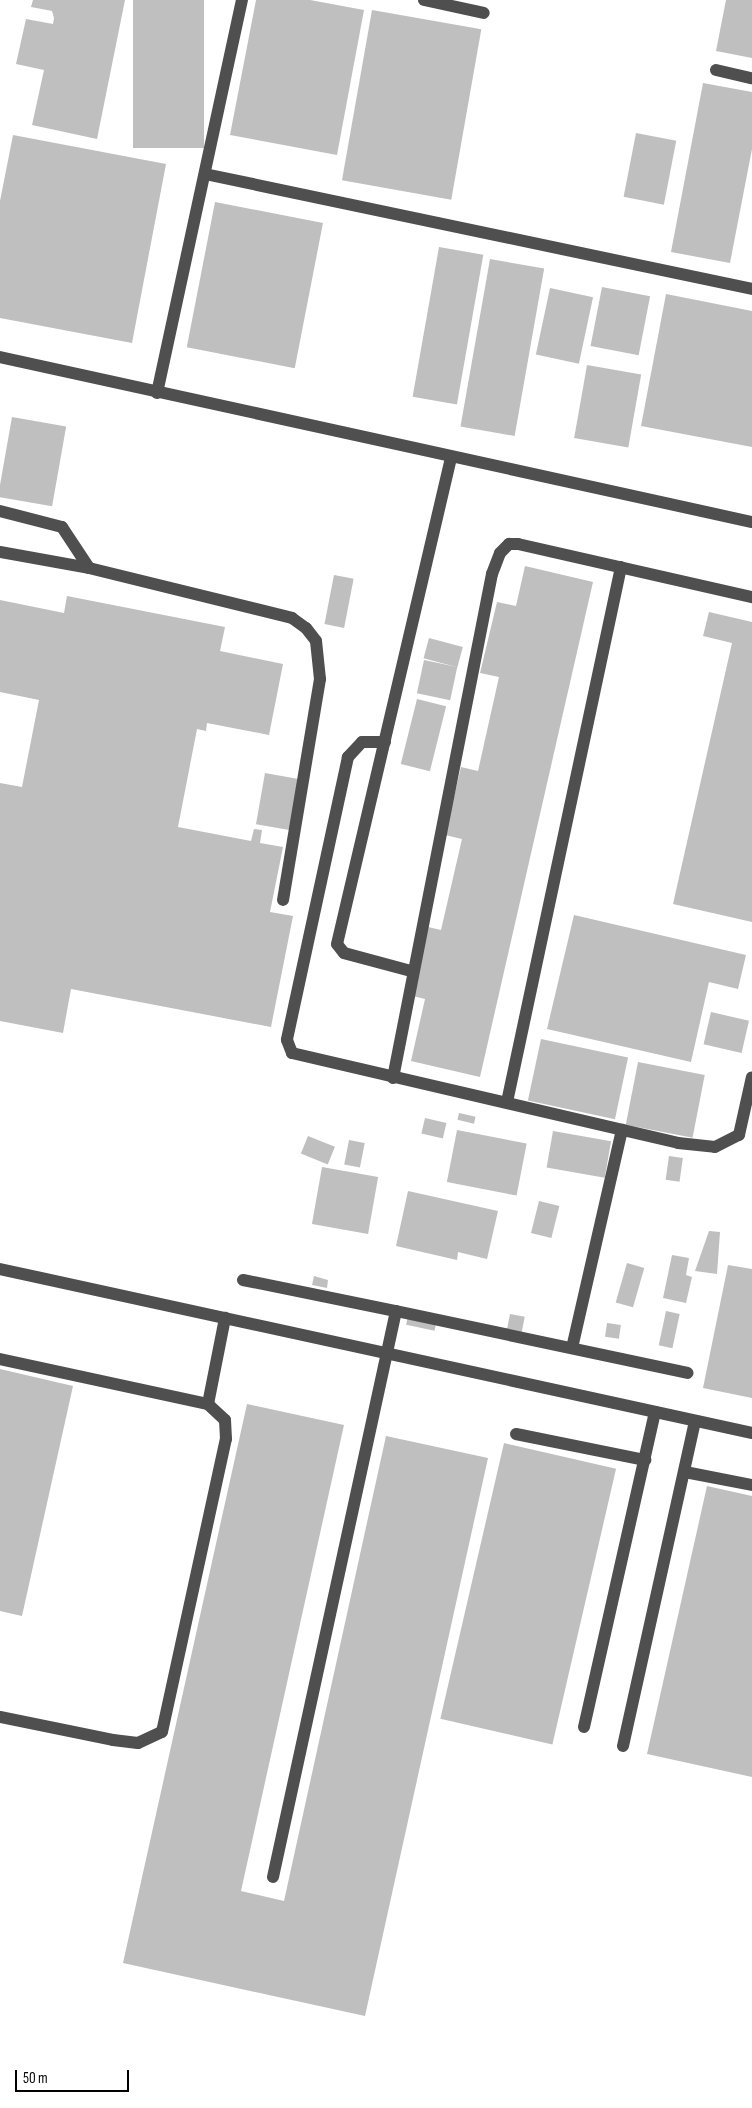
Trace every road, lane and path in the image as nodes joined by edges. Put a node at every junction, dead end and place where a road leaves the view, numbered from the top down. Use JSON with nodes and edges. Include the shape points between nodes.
{"nodes":[{"id":1,"x":242,"y":0,"type":"edge"},
{"id":2,"x":424,"y":0,"type":"edge"},
{"id":3,"x":484,"y":14,"type":"dead end"},
{"id":4,"x":716,"y":70,"type":"dead end"},
{"id":5,"x":752,"y":78,"type":"edge"},
{"id":6,"x":205,"y":174,"type":"junction"},
{"id":7,"x":752,"y":289,"type":"edge"},
{"id":8,"x":0,"y":357,"type":"edge"},
{"id":9,"x":157,"y":393,"type":"junction"},
{"id":10,"x":451,"y":458,"type":"junction"},
{"id":11,"x":0,"y":511,"type":"edge"},
{"id":12,"x":752,"y":522,"type":"edge"},
{"id":13,"x":0,"y":552,"type":"edge"},
{"id":14,"x":621,"y":567,"type":"junction"},
{"id":15,"x":89,"y":568,"type":"junction"},
{"id":16,"x":752,"y":597,"type":"edge"},
{"id":17,"x":385,"y":742,"type":"junction"},
{"id":18,"x":283,"y":900,"type":"dead end"},
{"id":19,"x":411,"y":971,"type":"junction"},
{"id":20,"x":752,"y":1077,"type":"edge"},
{"id":21,"x":393,"y":1078,"type":"junction"},
{"id":22,"x":507,"y":1102,"type":"junction"},
{"id":23,"x":622,"y":1130,"type":"junction"},
{"id":24,"x":0,"y":1269,"type":"edge"},
{"id":25,"x":243,"y":1280,"type":"dead end"},
{"id":26,"x":396,"y":1311,"type":"junction"},
{"id":27,"x":224,"y":1318,"type":"junction"},
{"id":28,"x":572,"y":1348,"type":"junction"},
{"id":29,"x":386,"y":1353,"type":"junction"},
{"id":30,"x":0,"y":1359,"type":"edge"},
{"id":31,"x":687,"y":1372,"type":"dead end"},
{"id":32,"x":208,"y":1404,"type":"junction"},
{"id":33,"x":655,"y":1412,"type":"junction"},
{"id":34,"x":695,"y":1421,"type":"junction"},
{"id":35,"x":752,"y":1433,"type":"edge"},
{"id":36,"x":516,"y":1434,"type":"dead end"},
{"id":37,"x":645,"y":1460,"type":"junction"},
{"id":38,"x":685,"y":1472,"type":"junction"},
{"id":39,"x":752,"y":1485,"type":"edge"},
{"id":40,"x":0,"y":1717,"type":"edge"},
{"id":41,"x":584,"y":1727,"type":"dead end"},
{"id":42,"x":623,"y":1746,"type":"dead end"},
{"id":43,"x":273,"y":1877,"type":"dead end"}],
"edges":[{"from":1,"to":6,"type":"street"},
{"from":2,"to":3,"type":"street"},
{"from":4,"to":5,"type":"street"},
{"from":6,"to":7,"type":"street"},
{"from":6,"to":9,"type":"street"},
{"from":8,"to":9,"type":"street"},
{"from":9,"to":10,"type":"street"},
{"from":10,"to":12,"type":"street"},
{"from":10,"to":17,"type":"street"},
{"from":11,"to":15,"type":"street","via":[[62,528]]},
{"from":13,"to":15,"type":"street"},
{"from":14,"to":16,"type":"street"},
{"from":14,"to":19,"type":"street","via":[[518,544],[509,544],[500,553],[492,574]]},
{"from":14,"to":22,"type":"street"},
{"from":15,"to":18,"type":"street","via":[[292,618],[316,641],[320,679]]},
{"from":17,"to":19,"type":"street","via":[[337,944],[344,954]]},
{"from":17,"to":21,"type":"street","via":[[362,742],[348,757],[287,1040],[297,1057]]},
{"from":19,"to":21,"type":"street"},
{"from":20,"to":23,"type":"street","via":[[739,1135],[726,1145],[678,1143]]},
{"from":21,"to":22,"type":"street"},
{"from":22,"to":23,"type":"street"},
{"from":23,"to":28,"type":"street"},
{"from":24,"to":27,"type":"street"},
{"from":25,"to":26,"type":"street"},
{"from":26,"to":28,"type":"street"},
{"from":26,"to":29,"type":"street"},
{"from":27,"to":29,"type":"street"},
{"from":27,"to":32,"type":"street"},
{"from":28,"to":31,"type":"street"},
{"from":29,"to":33,"type":"street"},
{"from":29,"to":43,"type":"street"},
{"from":30,"to":32,"type":"street"},
{"from":32,"to":40,"type":"street","via":[[225,1420],[226,1439],[162,1732],[138,1742],[113,1740]]},
{"from":33,"to":34,"type":"street"},
{"from":33,"to":37,"type":"street"},
{"from":34,"to":35,"type":"street"},
{"from":34,"to":38,"type":"street"},
{"from":36,"to":37,"type":"street"},
{"from":37,"to":41,"type":"street"},
{"from":38,"to":39,"type":"street"},
{"from":38,"to":42,"type":"street"}]}
